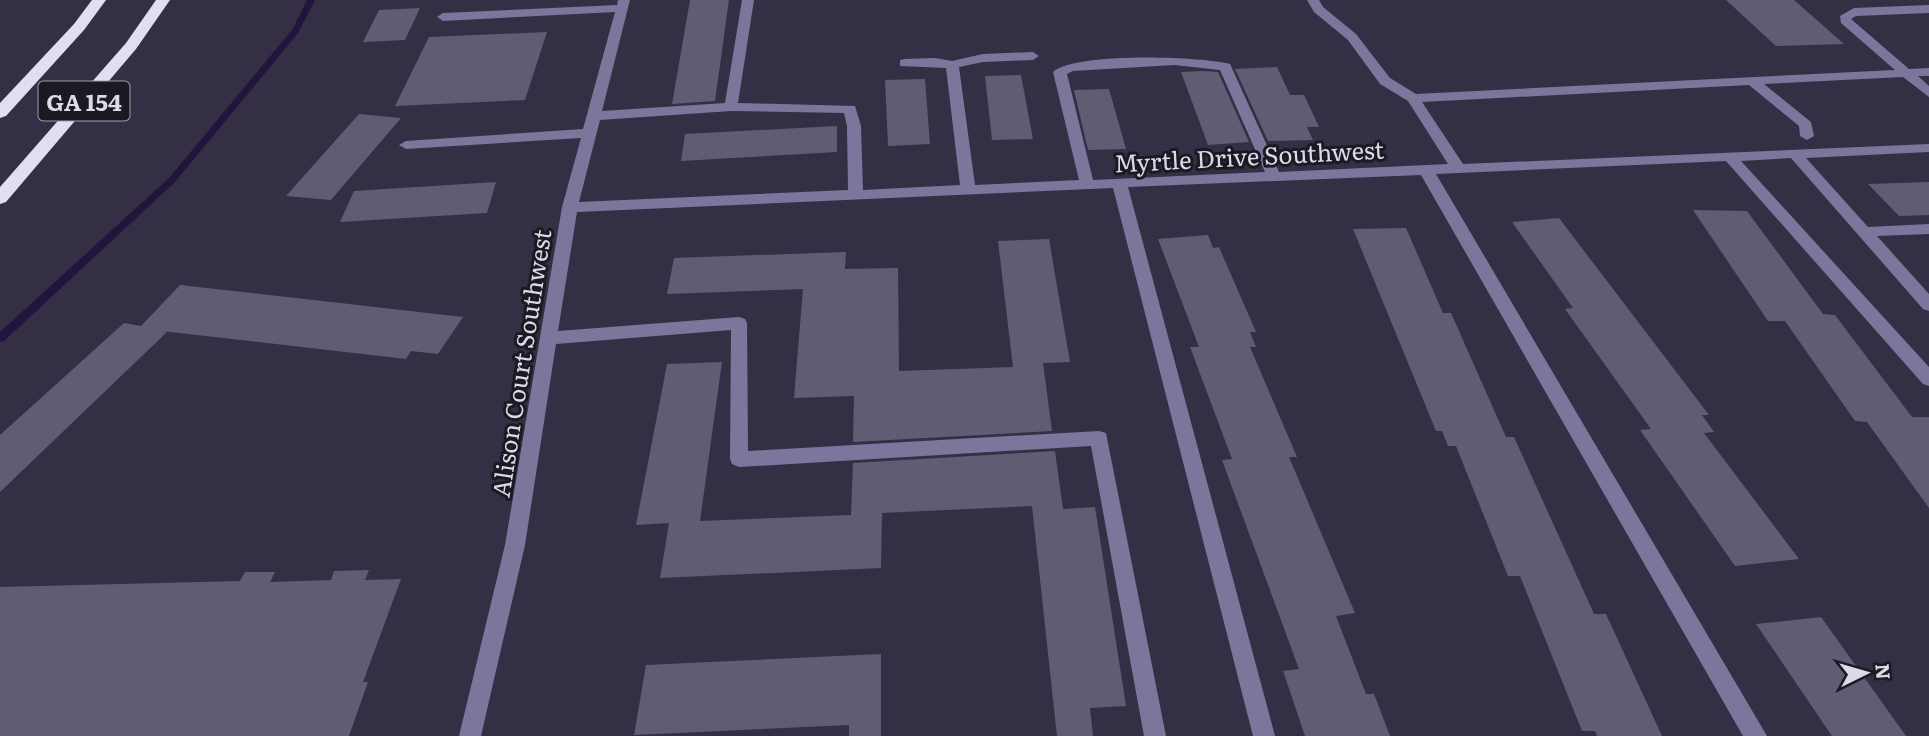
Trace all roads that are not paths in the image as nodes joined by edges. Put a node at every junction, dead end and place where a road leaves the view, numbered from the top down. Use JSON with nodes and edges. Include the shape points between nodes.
{"nodes":[{"id":1,"x":99,"y":0,"type":"edge"},
{"id":2,"x":163,"y":0,"type":"edge"},
{"id":3,"x":748,"y":0,"type":"edge"},
{"id":4,"x":1313,"y":0,"type":"edge"},
{"id":5,"x":623,"y":4,"type":"edge"},
{"id":6,"x":1929,"y":9,"type":"edge"},
{"id":7,"x":443,"y":17,"type":"dead end"},
{"id":8,"x":1033,"y":56,"type":"dead end"},
{"id":9,"x":905,"y":63,"type":"dead end"},
{"id":10,"x":951,"y":65,"type":"junction"},
{"id":11,"x":1929,"y":72,"type":"edge"},
{"id":12,"x":1906,"y":73,"type":"junction"},
{"id":13,"x":1751,"y":80,"type":"junction"},
{"id":14,"x":1929,"y":93,"type":"edge"},
{"id":15,"x":1413,"y":98,"type":"junction"},
{"id":16,"x":731,"y":107,"type":"junction"},
{"id":17,"x":0,"y":113,"type":"edge"},
{"id":18,"x":594,"y":116,"type":"junction"},
{"id":19,"x":589,"y":133,"type":"junction"},
{"id":20,"x":406,"y":145,"type":"dead end"},
{"id":21,"x":1929,"y":148,"type":"edge"},
{"id":22,"x":1825,"y":153,"type":"junction"},
{"id":23,"x":1796,"y":154,"type":"junction"},
{"id":24,"x":1730,"y":157,"type":"junction"},
{"id":25,"x":1458,"y":169,"type":"junction"},
{"id":26,"x":1426,"y":170,"type":"junction"},
{"id":27,"x":1273,"y":177,"type":"junction"},
{"id":28,"x":1119,"y":183,"type":"junction"},
{"id":29,"x":1087,"y":185,"type":"junction"},
{"id":30,"x":968,"y":190,"type":"junction"},
{"id":31,"x":856,"y":195,"type":"junction"},
{"id":32,"x":0,"y":198,"type":"edge"},
{"id":33,"x":570,"y":207,"type":"junction"},
{"id":34,"x":1929,"y":229,"type":"edge"},
{"id":35,"x":1864,"y":232,"type":"junction"},
{"id":36,"x":1929,"y":305,"type":"edge"},
{"id":37,"x":548,"y":338,"type":"junction"},
{"id":38,"x":1929,"y":379,"type":"edge"},
{"id":39,"x":470,"y":736,"type":"edge"},
{"id":40,"x":1155,"y":736,"type":"edge"},
{"id":41,"x":1264,"y":736,"type":"edge"},
{"id":42,"x":1756,"y":736,"type":"edge"}],
"edges":[{"from":1,"to":17,"type":"highway","number":"GA 154"},
{"from":2,"to":32,"type":"highway","number":"GA 154","via":[[131,46]]},
{"from":3,"to":16,"type":"street"},
{"from":4,"to":15,"type":"street","via":[[1352,37],[1385,81]]},
{"from":5,"to":7,"type":"street"},
{"from":5,"to":18,"type":"street","name":"Alison Court Southwest"},
{"from":6,"to":12,"type":"street","via":[[1846,16],[1853,29]]},
{"from":8,"to":10,"type":"street"},
{"from":9,"to":10,"type":"street"},
{"from":10,"to":30,"type":"street"},
{"from":11,"to":12,"type":"street"},
{"from":12,"to":13,"type":"street"},
{"from":12,"to":14,"type":"street"},
{"from":13,"to":15,"type":"street"},
{"from":13,"to":22,"type":"street","via":[[1772,100],[1770,107]]},
{"from":15,"to":25,"type":"street"},
{"from":16,"to":18,"type":"street"},
{"from":16,"to":31,"type":"street","via":[[850,108]]},
{"from":18,"to":19,"type":"street","name":"Alison Court Southwest"},
{"from":19,"to":20,"type":"street"},
{"from":19,"to":33,"type":"street","name":"Alison Court Southwest"},
{"from":21,"to":22,"type":"street","name":"Myrtle Drive Southwest"},
{"from":22,"to":23,"type":"street","name":"Myrtle Drive Southwest"},
{"from":23,"to":24,"type":"street","name":"Myrtle Drive Southwest"},
{"from":23,"to":35,"type":"street"},
{"from":24,"to":25,"type":"street","name":"Myrtle Drive Southwest"},
{"from":24,"to":38,"type":"street"},
{"from":25,"to":26,"type":"street","name":"Myrtle Drive Southwest"},
{"from":26,"to":27,"type":"street","name":"Myrtle Drive Southwest"},
{"from":26,"to":42,"type":"street"},
{"from":27,"to":28,"type":"street","name":"Myrtle Drive Southwest"},
{"from":27,"to":29,"type":"street","via":[[1225,66],[1189,62],[1071,67],[1060,72]]},
{"from":28,"to":29,"type":"street","name":"Myrtle Drive Southwest"},
{"from":28,"to":41,"type":"street"},
{"from":29,"to":30,"type":"street","name":"Myrtle Drive Southwest"},
{"from":30,"to":31,"type":"street","name":"Myrtle Drive Southwest"},
{"from":31,"to":33,"type":"street","name":"Myrtle Drive Southwest"},
{"from":33,"to":37,"type":"street","name":"Alison Court Southwest"},
{"from":34,"to":35,"type":"street"},
{"from":35,"to":36,"type":"street"},
{"from":37,"to":39,"type":"street","name":"Alison Court Southwest","via":[[515,545]]},
{"from":37,"to":40,"type":"street","via":[[739,323],[739,459],[1099,438]]}]}
